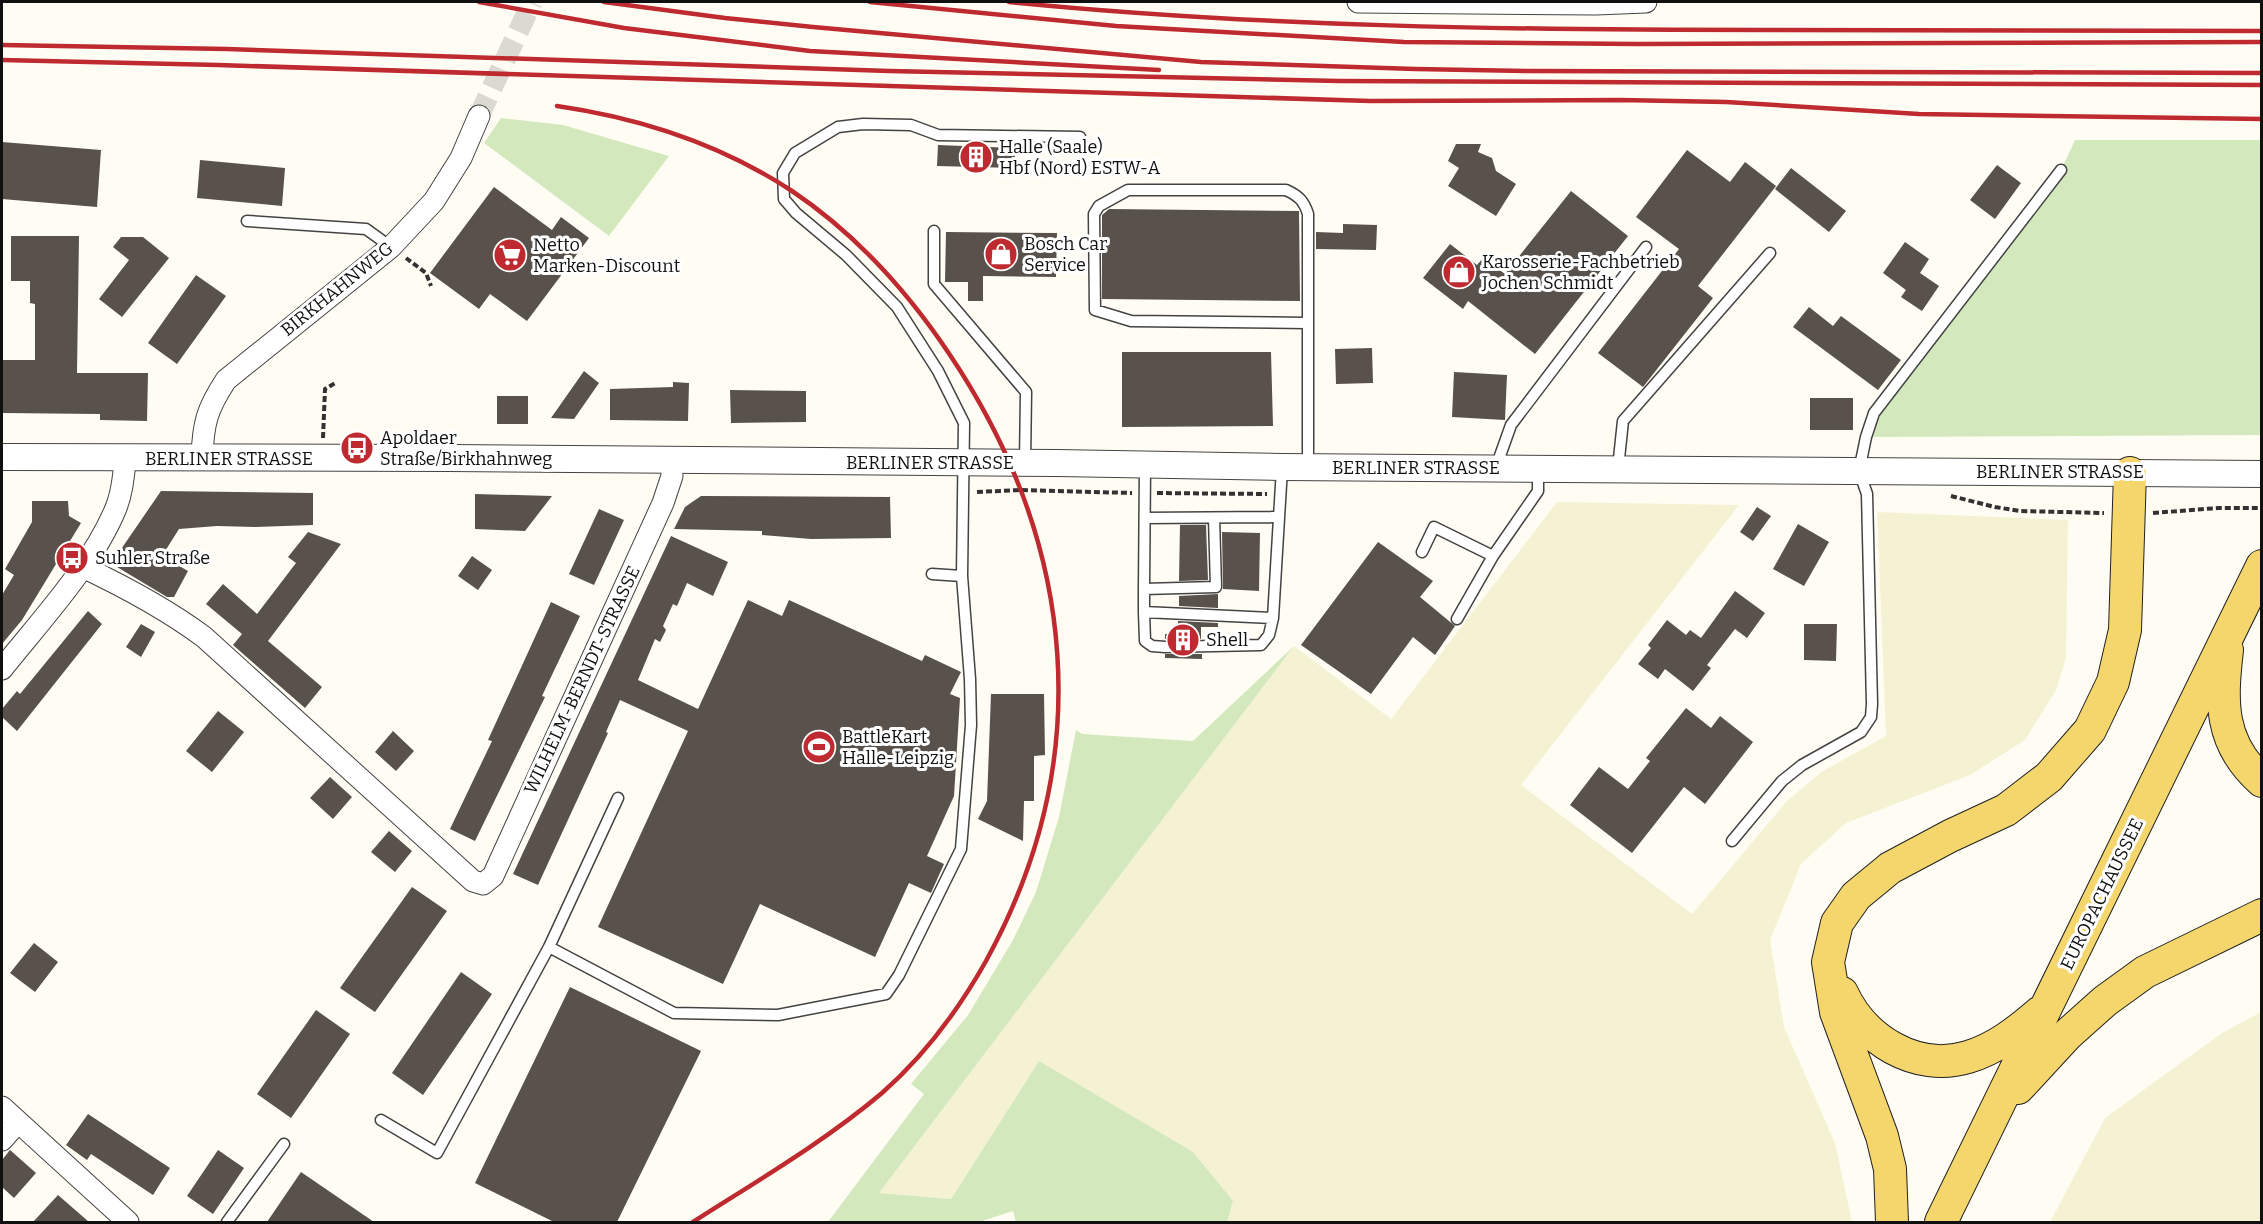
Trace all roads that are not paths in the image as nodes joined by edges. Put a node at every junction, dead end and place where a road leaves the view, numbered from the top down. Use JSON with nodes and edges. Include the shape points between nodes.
{"nodes":[{"id":1,"x":1358,"y":2,"type":"edge"},
{"id":2,"x":1646,"y":2,"type":"edge"},
{"id":3,"x":479,"y":116,"type":"tunnel mouth"},
{"id":4,"x":1080,"y":137,"type":"dead end"},
{"id":5,"x":2061,"y":170,"type":"dead end"},
{"id":6,"x":247,"y":221,"type":"dead end"},
{"id":7,"x":934,"y":231,"type":"dead end"},
{"id":8,"x":391,"y":247,"type":"junction"},
{"id":9,"x":1646,"y":247,"type":"dead end"},
{"id":10,"x":1770,"y":253,"type":"dead end"},
{"id":11,"x":1308,"y":323,"type":"junction"},
{"id":12,"x":2,"y":457,"type":"edge"},
{"id":13,"x":202,"y":458,"type":"junction"},
{"id":14,"x":125,"y":459,"type":"junction"},
{"id":15,"x":671,"y":461,"type":"junction"},
{"id":16,"x":1025,"y":463,"type":"junction"},
{"id":17,"x":963,"y":464,"type":"junction"},
{"id":18,"x":1145,"y":465,"type":"junction"},
{"id":19,"x":1282,"y":467,"type":"junction"},
{"id":20,"x":1308,"y":467,"type":"junction"},
{"id":21,"x":1496,"y":468,"type":"junction"},
{"id":22,"x":1538,"y":468,"type":"junction"},
{"id":23,"x":1618,"y":468,"type":"junction"},
{"id":24,"x":1859,"y":471,"type":"junction"},
{"id":25,"x":2130,"y":473,"type":"junction"},
{"id":26,"x":2262,"y":474,"type":"edge"},
{"id":27,"x":1279,"y":517,"type":"junction"},
{"id":28,"x":1145,"y":518,"type":"junction"},
{"id":29,"x":1214,"y":518,"type":"junction"},
{"id":30,"x":1422,"y":552,"type":"dead end"},
{"id":31,"x":1493,"y":556,"type":"junction"},
{"id":32,"x":2262,"y":566,"type":"edge"},
{"id":33,"x":83,"y":567,"type":"junction"},
{"id":34,"x":932,"y":574,"type":"dead end"},
{"id":35,"x":962,"y":576,"type":"junction"},
{"id":36,"x":1144,"y":589,"type":"junction"},
{"id":37,"x":1144,"y":612,"type":"junction"},
{"id":38,"x":1273,"y":618,"type":"junction"},
{"id":39,"x":1457,"y":619,"type":"dead end"},
{"id":40,"x":2230,"y":629,"type":"junction"},
{"id":41,"x":2,"y":669,"type":"edge"},
{"id":42,"x":2262,"y":781,"type":"edge"},
{"id":43,"x":618,"y":798,"type":"dead end"},
{"id":44,"x":1732,"y":842,"type":"dead end"},
{"id":45,"x":2262,"y":915,"type":"edge"},
{"id":46,"x":549,"y":947,"type":"junction"},
{"id":47,"x":1828,"y":962,"type":"junction"},
{"id":48,"x":2048,"y":1005,"type":"junction"},
{"id":49,"x":2,"y":1107,"type":"edge"},
{"id":50,"x":1992,"y":1118,"type":"junction"},
{"id":51,"x":381,"y":1120,"type":"dead end"},
{"id":52,"x":18,"y":1122,"type":"junction"},
{"id":53,"x":2,"y":1140,"type":"edge"},
{"id":54,"x":284,"y":1144,"type":"dead end"},
{"id":55,"x":128,"y":1222,"type":"edge"},
{"id":56,"x":227,"y":1222,"type":"edge"},
{"id":57,"x":1892,"y":1222,"type":"edge"},
{"id":58,"x":1941,"y":1222,"type":"edge"}],
"edges":[{"from":1,"to":2,"type":"street"},
{"from":3,"to":8,"type":"street","name":"BIRKHAHNWEG","via":[[461,158],[434,201]]},
{"from":4,"to":17,"type":"lane","via":[[938,135],[911,125],[863,124],[838,127],[795,153],[783,172],[784,199],[897,307],[938,371],[964,423]]},
{"from":5,"to":24,"type":"lane","via":[[1874,413]]},
{"from":6,"to":8,"type":"lane","via":[[366,229]]},
{"from":7,"to":16,"type":"lane","via":[[934,284],[1026,392]]},
{"from":8,"to":13,"type":"street","name":"BIRKHAHNWEG","via":[[226,380],[212,401],[202,430]]},
{"from":9,"to":21,"type":"lane","via":[[1511,425]]},
{"from":10,"to":23,"type":"lane","via":[[1623,421]]},
{"from":11,"to":11,"type":"lane","via":[[1308,214],[1305,202],[1297,195],[1286,190],[1128,190],[1099,206],[1094,214],[1095,309],[1131,321]]},
{"from":11,"to":20,"type":"lane"},
{"from":12,"to":14,"type":"street","name":"BERLINER STRASSE"},
{"from":13,"to":14,"type":"street","name":"BERLINER STRASSE"},
{"from":13,"to":15,"type":"street","name":"BERLINER STRASSE"},
{"from":14,"to":33,"type":"street","via":[[117,506]]},
{"from":15,"to":17,"type":"street","name":"BERLINER STRASSE"},
{"from":15,"to":33,"type":"street","name":"WILHELM-BERNDT-STRASSE","via":[[672,476],[663,503],[492,876],[483,884],[473,881],[204,637]]},
{"from":16,"to":17,"type":"street","name":"BERLINER STRASSE"},
{"from":16,"to":18,"type":"street","name":"BERLINER STRASSE"},
{"from":17,"to":35,"type":"lane"},
{"from":18,"to":19,"type":"street","name":"BERLINER STRASSE"},
{"from":18,"to":28,"type":"lane"},
{"from":19,"to":20,"type":"street","name":"BERLINER STRASSE"},
{"from":19,"to":27,"type":"lane"},
{"from":20,"to":21,"type":"street","name":"BERLINER STRASSE"},
{"from":21,"to":22,"type":"street","name":"BERLINER STRASSE"},
{"from":22,"to":23,"type":"street","name":"BERLINER STRASSE"},
{"from":22,"to":31,"type":"lane","via":[[1538,491]]},
{"from":23,"to":24,"type":"street","name":"BERLINER STRASSE"},
{"from":24,"to":25,"type":"street","name":"BERLINER STRASSE"},
{"from":24,"to":44,"type":"lane","via":[[1867,494],[1870,717],[1861,732],[1802,765],[1782,781]]},
{"from":25,"to":26,"type":"street","name":"BERLINER STRASSE"},
{"from":25,"to":47,"type":"main road","via":[[2125,630],[2113,682],[2090,730],[2049,777],[2006,810],[1890,868],[1856,896],[1837,923]]},
{"from":27,"to":29,"type":"lane"},
{"from":27,"to":38,"type":"lane"},
{"from":28,"to":29,"type":"lane"},
{"from":28,"to":36,"type":"lane"},
{"from":29,"to":36,"type":"lane","via":[[1216,587]]},
{"from":30,"to":31,"type":"lane","via":[[1434,527]]},
{"from":31,"to":39,"type":"lane"},
{"from":32,"to":40,"type":"main road","name":"EUROPACHAUSSEE"},
{"from":33,"to":41,"type":"street"},
{"from":34,"to":35,"type":"lane"},
{"from":35,"to":46,"type":"lane","via":[[971,725],[961,849],[886,994],[778,1015],[674,1013]]},
{"from":36,"to":37,"type":"lane"},
{"from":37,"to":38,"type":"lane"},
{"from":37,"to":38,"type":"lane","via":[[1146,641],[1165,647],[1261,645]]},
{"from":40,"to":42,"type":"main road","via":[[2223,683],[2226,728],[2240,757]]},
{"from":40,"to":48,"type":"main road","name":"EUROPACHAUSSEE"},
{"from":43,"to":46,"type":"lane"},
{"from":45,"to":50,"type":"main road","via":[[2145,972],[2105,1001],[2068,1034]]},
{"from":46,"to":51,"type":"lane","via":[[437,1153]]},
{"from":47,"to":48,"type":"main road","via":[[1857,1019],[1906,1055],[1946,1061],[1967,1058],[2008,1038]]},
{"from":47,"to":57,"type":"main road","via":[[1836,1012],[1890,1169]]},
{"from":48,"to":50,"type":"main road","name":"EUROPACHAUSSEE"},
{"from":49,"to":52,"type":"street"},
{"from":50,"to":58,"type":"main road","name":"EUROPACHAUSSEE"},
{"from":52,"to":53,"type":"street"},
{"from":52,"to":55,"type":"street"},
{"from":54,"to":56,"type":"lane"}]}
